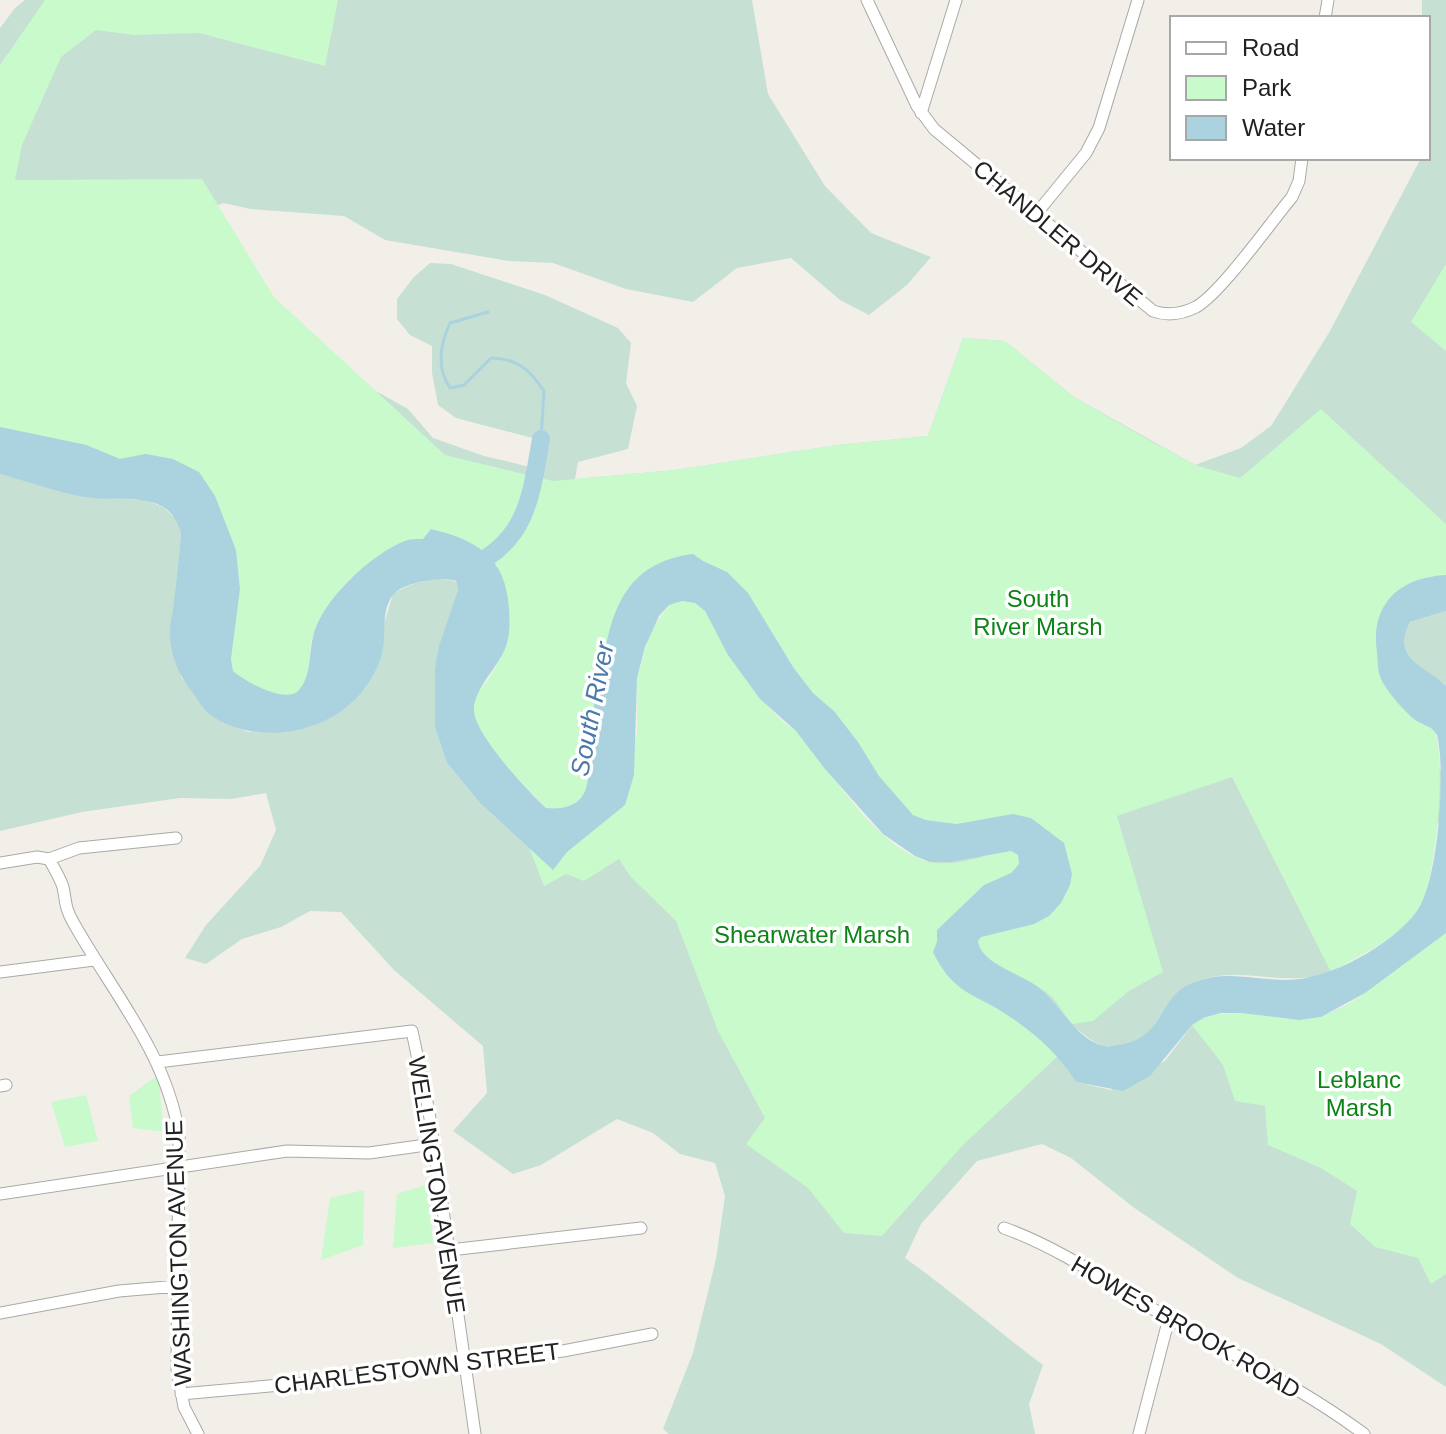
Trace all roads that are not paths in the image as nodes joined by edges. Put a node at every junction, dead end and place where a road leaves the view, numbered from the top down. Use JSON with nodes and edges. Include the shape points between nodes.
{"nodes":[{"id":1,"x":867,"y":0,"type":"edge"},
{"id":2,"x":956,"y":0,"type":"edge"},
{"id":3,"x":1138,"y":0,"type":"edge"},
{"id":4,"x":921,"y":113,"type":"junction"},
{"id":5,"x":1302,"y":160,"type":"edge"},
{"id":6,"x":1036,"y":214,"type":"junction"},
{"id":7,"x":176,"y":838,"type":"dead end"},
{"id":8,"x":49,"y":859,"type":"junction"},
{"id":9,"x":0,"y":863,"type":"edge"},
{"id":10,"x":94,"y":960,"type":"junction"},
{"id":11,"x":0,"y":972,"type":"edge"},
{"id":12,"x":158,"y":1062,"type":"junction"},
{"id":13,"x":433,"y":1144,"type":"junction"},
{"id":14,"x":179,"y":1168,"type":"junction"},
{"id":15,"x":0,"y":1194,"type":"edge"},
{"id":16,"x":641,"y":1228,"type":"dead end"},
{"id":17,"x":1004,"y":1228,"type":"dead end"},
{"id":18,"x":450,"y":1250,"type":"junction"},
{"id":19,"x":178,"y":1286,"type":"junction"},
{"id":20,"x":0,"y":1313,"type":"edge"},
{"id":21,"x":1169,"y":1318,"type":"junction"},
{"id":22,"x":652,"y":1334,"type":"dead end"},
{"id":23,"x":465,"y":1362,"type":"junction"},
{"id":24,"x":181,"y":1394,"type":"junction"},
{"id":25,"x":198,"y":1434,"type":"edge"},
{"id":26,"x":475,"y":1434,"type":"edge"},
{"id":27,"x":1139,"y":1434,"type":"edge"},
{"id":28,"x":1364,"y":1434,"type":"edge"}],
"edges":[{"from":1,"to":4,"type":"street","name":"CHANDLER DRIVE"},
{"from":2,"to":4,"type":"street"},
{"from":3,"to":6,"type":"street","via":[[1094,140]]},
{"from":4,"to":6,"type":"street","name":"CHANDLER DRIVE"},
{"from":5,"to":6,"type":"street","name":"CHANDLER DRIVE","via":[[1292,197],[1220,284],[1183,313],[1161,314],[1146,307]]},
{"from":7,"to":8,"type":"street","via":[[79,848]]},
{"from":8,"to":9,"type":"street"},
{"from":8,"to":10,"type":"street","name":"WASHINGTON AVENUE","via":[[63,887],[65,907]]},
{"from":10,"to":11,"type":"street"},
{"from":10,"to":12,"type":"street","name":"WASHINGTON AVENUE"},
{"from":12,"to":13,"type":"street","name":"WELLINGTON AVENUE","via":[[412,1031]]},
{"from":12,"to":14,"type":"street","name":"WASHINGTON AVENUE","via":[[177,1119]]},
{"from":13,"to":14,"type":"street","via":[[369,1153],[287,1151]]},
{"from":13,"to":18,"type":"street","name":"WELLINGTON AVENUE"},
{"from":14,"to":15,"type":"street"},
{"from":14,"to":19,"type":"street","name":"WASHINGTON AVENUE"},
{"from":16,"to":18,"type":"street"},
{"from":17,"to":21,"type":"street","name":"HOWES BROOK ROAD"},
{"from":18,"to":23,"type":"street","name":"WELLINGTON AVENUE"},
{"from":19,"to":20,"type":"street"},
{"from":19,"to":24,"type":"street","name":"WASHINGTON AVENUE"},
{"from":21,"to":27,"type":"street"},
{"from":21,"to":28,"type":"street","name":"HOWES BROOK ROAD"},
{"from":22,"to":23,"type":"street","name":"CHARLESTOWN STREET","via":[[580,1349]]},
{"from":23,"to":24,"type":"street","name":"CHARLESTOWN STREET"},
{"from":23,"to":26,"type":"street","name":"WELLINGTON AVENUE"},
{"from":24,"to":25,"type":"street","name":"WASHINGTON AVENUE"}]}
